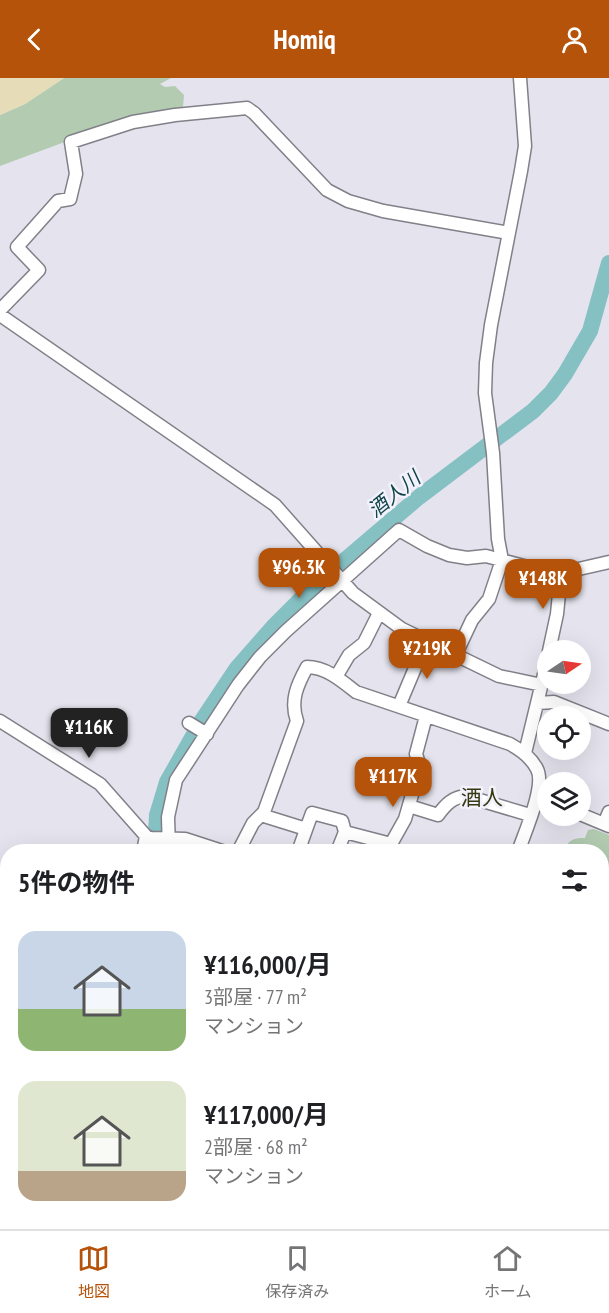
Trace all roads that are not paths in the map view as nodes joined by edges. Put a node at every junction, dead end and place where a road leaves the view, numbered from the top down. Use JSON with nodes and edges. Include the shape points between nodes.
{"nodes":[{"id":1,"x":520,"y":78,"type":"edge"},
{"id":2,"x":509,"y":233,"type":"junction"},
{"id":3,"x":0,"y":313,"type":"edge"},
{"id":4,"x":502,"y":560,"type":"junction"},
{"id":5,"x":609,"y":562,"type":"edge"},
{"id":6,"x":561,"y":573,"type":"junction"},
{"id":7,"x":341,"y":581,"type":"junction"},
{"id":8,"x":379,"y":613,"type":"junction"},
{"id":9,"x":551,"y":640,"type":"edge"},
{"id":10,"x":426,"y":642,"type":"junction"},
{"id":11,"x":455,"y":656,"type":"junction"},
{"id":12,"x":336,"y":677,"type":"junction"},
{"id":13,"x":537,"y":685,"type":"edge"},
{"id":14,"x":540,"y":694,"type":"edge"},
{"id":15,"x":538,"y":703,"type":"junction"},
{"id":16,"x":399,"y":706,"type":"junction"},
{"id":17,"x":426,"y":716,"type":"junction"},
{"id":18,"x":0,"y":721,"type":"edge"},
{"id":19,"x":189,"y":723,"type":"dead end"},
{"id":20,"x":609,"y":724,"type":"edge"},
{"id":21,"x":207,"y":734,"type":"junction"},
{"id":22,"x":525,"y":753,"type":"junction"},
{"id":23,"x":538,"y":772,"type":"edge"},
{"id":24,"x":537,"y":805,"type":"edge"},
{"id":25,"x":409,"y":806,"type":"junction"},
{"id":26,"x":261,"y":815,"type":"junction"},
{"id":27,"x":530,"y":815,"type":"junction"},
{"id":28,"x":591,"y":816,"type":"edge"},
{"id":29,"x":607,"y":820,"type":"edge"},
{"id":30,"x":306,"y":829,"type":"junction"},
{"id":31,"x":345,"y":832,"type":"junction"},
{"id":32,"x":146,"y":836,"type":"junction"},
{"id":33,"x":169,"y":838,"type":"junction"},
{"id":34,"x":144,"y":844,"type":"edge"},
{"id":35,"x":169,"y":844,"type":"edge"},
{"id":36,"x":200,"y":844,"type":"edge"},
{"id":37,"x":242,"y":844,"type":"edge"},
{"id":38,"x":301,"y":844,"type":"edge"},
{"id":39,"x":340,"y":844,"type":"edge"},
{"id":40,"x":391,"y":844,"type":"joint"},
{"id":41,"x":521,"y":844,"type":"edge"}],
"edges":[{"from":1,"to":2,"type":"street","via":[[525,146]]},
{"from":2,"to":3,"type":"street","via":[[348,201],[327,190],[248,108],[175,115],[133,122],[71,142],[76,174],[70,199],[58,201],[17,247],[39,270]]},
{"from":2,"to":4,"type":"street","via":[[491,325],[485,393]]},
{"from":3,"to":7,"type":"street","via":[[275,505]]},
{"from":4,"to":6,"type":"street"},
{"from":4,"to":7,"type":"street","via":[[449,555],[399,530]]},
{"from":4,"to":11,"type":"street","via":[[489,599],[472,620]]},
{"from":5,"to":6,"type":"street"},
{"from":6,"to":9,"type":"street"},
{"from":7,"to":8,"type":"street"},
{"from":7,"to":21,"type":"street","via":[[260,657]]},
{"from":8,"to":10,"type":"street"},
{"from":8,"to":12,"type":"street","via":[[364,643],[349,655]]},
{"from":10,"to":11,"type":"street"},
{"from":10,"to":16,"type":"street"},
{"from":11,"to":13,"type":"street","via":[[499,676]]},
{"from":12,"to":16,"type":"street","via":[[356,692]]},
{"from":12,"to":26,"type":"street","via":[[307,667],[298,682],[294,699],[297,721]]},
{"from":14,"to":15,"type":"street"},
{"from":15,"to":20,"type":"street","via":[[554,702]]},
{"from":15,"to":22,"type":"street"},
{"from":16,"to":17,"type":"street"},
{"from":17,"to":22,"type":"street","via":[[510,744]]},
{"from":17,"to":25,"type":"street","via":[[416,754],[420,767]]},
{"from":18,"to":32,"type":"street","via":[[100,784]]},
{"from":19,"to":21,"type":"street"},
{"from":21,"to":33,"type":"street","via":[[176,780],[168,817]]},
{"from":22,"to":23,"type":"street"},
{"from":24,"to":27,"type":"street"},
{"from":25,"to":27,"type":"street","via":[[438,815],[456,797],[466,795]]},
{"from":25,"to":40,"type":"street"},
{"from":26,"to":30,"type":"street"},
{"from":26,"to":37,"type":"street"},
{"from":27,"to":41,"type":"street"},
{"from":28,"to":29,"type":"street"},
{"from":30,"to":31,"type":"street","via":[[312,813],[342,821]]},
{"from":30,"to":38,"type":"street"},
{"from":31,"to":39,"type":"street"},
{"from":31,"to":40,"type":"street"},
{"from":32,"to":33,"type":"street"},
{"from":32,"to":34,"type":"street"},
{"from":33,"to":35,"type":"street"},
{"from":33,"to":36,"type":"street"}]}
